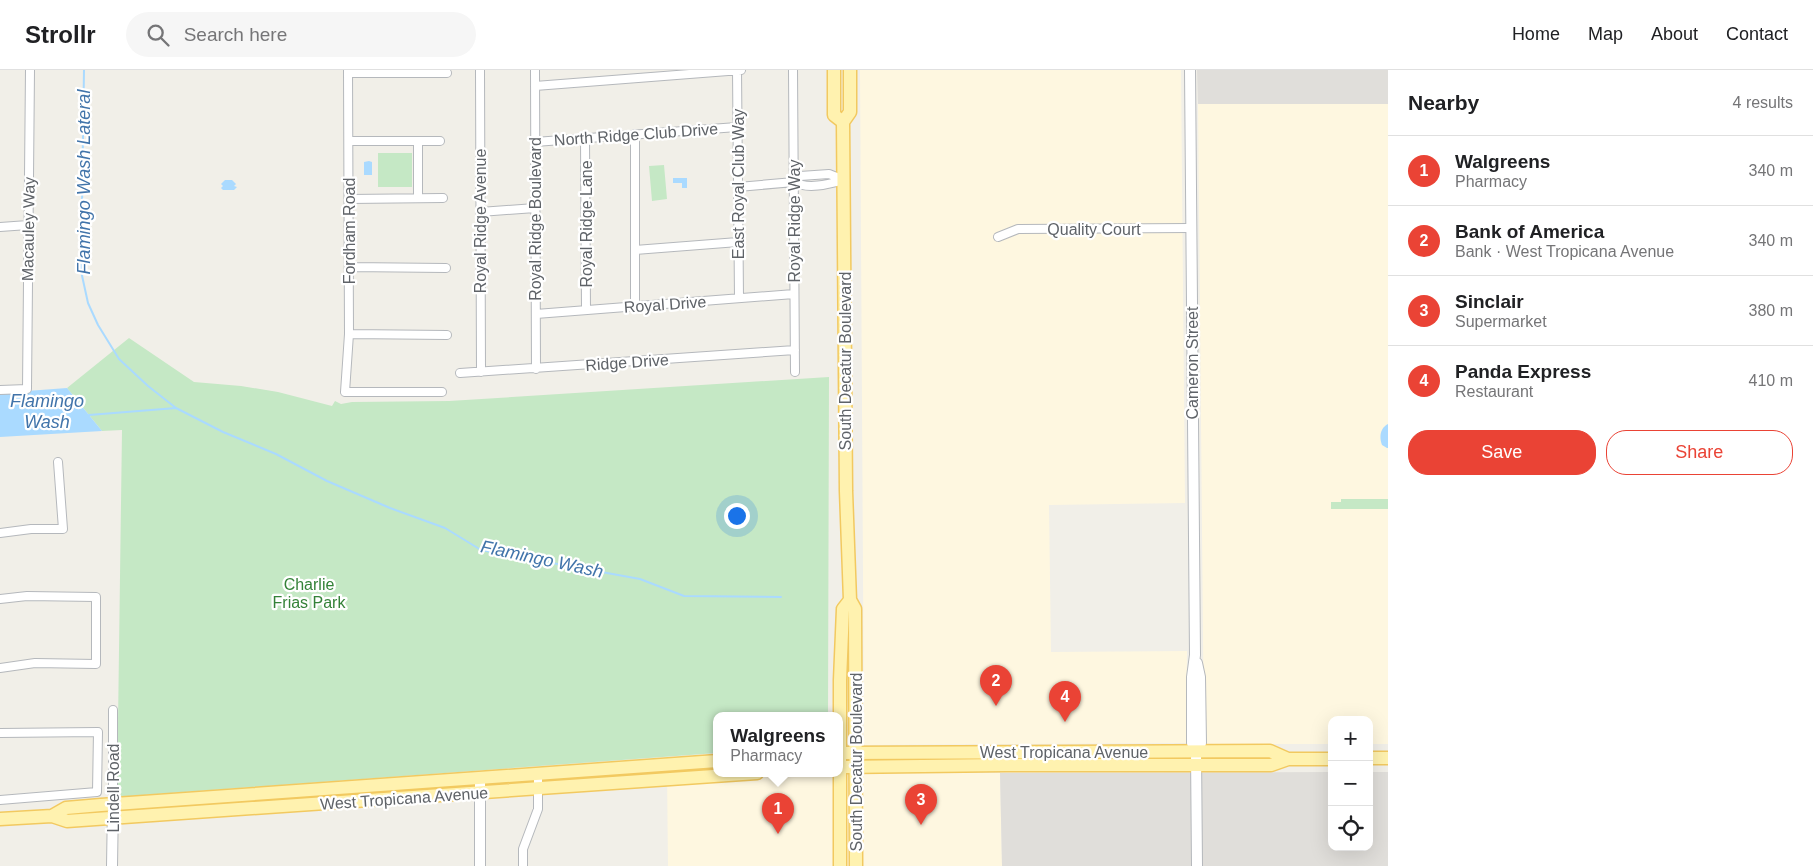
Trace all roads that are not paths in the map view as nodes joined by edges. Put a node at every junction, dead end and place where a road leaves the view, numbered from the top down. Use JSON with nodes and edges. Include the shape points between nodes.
{"nodes":[{"id":1,"x":30,"y":70,"type":"edge"},
{"id":2,"x":480,"y":70,"type":"edge"},
{"id":3,"x":535,"y":70,"type":"edge"},
{"id":4,"x":739,"y":70,"type":"edge"},
{"id":5,"x":793,"y":70,"type":"edge"},
{"id":6,"x":834,"y":70,"type":"edge"},
{"id":7,"x":850,"y":70,"type":"edge"},
{"id":8,"x":1190,"y":70,"type":"edge"},
{"id":9,"x":348,"y":72,"type":"edge"},
{"id":10,"x":447,"y":74,"type":"dead end"},
{"id":11,"x":535,"y":86,"type":"junction"},
{"id":12,"x":844,"y":122,"type":"junction"},
{"id":13,"x":738,"y":127,"type":"junction"},
{"id":14,"x":635,"y":134,"type":"junction"},
{"id":15,"x":585,"y":138,"type":"junction"},
{"id":16,"x":349,"y":141,"type":"junction"},
{"id":17,"x":418,"y":141,"type":"junction"},
{"id":18,"x":440,"y":141,"type":"dead end"},
{"id":19,"x":535,"y":142,"type":"junction"},
{"id":20,"x":844,"y":180,"type":"junction"},
{"id":21,"x":794,"y":182,"type":"junction"},
{"id":22,"x":738,"y":187,"type":"junction"},
{"id":23,"x":418,"y":198,"type":"junction"},
{"id":24,"x":443,"y":198,"type":"dead end"},
{"id":25,"x":349,"y":199,"type":"junction"},
{"id":26,"x":535,"y":208,"type":"junction"},
{"id":27,"x":480,"y":212,"type":"junction"},
{"id":28,"x":28,"y":225,"type":"junction"},
{"id":29,"x":0,"y":227,"type":"edge"},
{"id":30,"x":1191,"y":228,"type":"junction"},
{"id":31,"x":998,"y":237,"type":"dead end"},
{"id":32,"x":738,"y":242,"type":"junction"},
{"id":33,"x":635,"y":250,"type":"junction"},
{"id":34,"x":349,"y":268,"type":"junction"},
{"id":35,"x":446,"y":268,"type":"dead end"},
{"id":36,"x":794,"y":294,"type":"junction"},
{"id":37,"x":739,"y":298,"type":"junction"},
{"id":38,"x":635,"y":306,"type":"junction"},
{"id":39,"x":586,"y":310,"type":"junction"},
{"id":40,"x":536,"y":314,"type":"junction"},
{"id":41,"x":349,"y":334,"type":"junction"},
{"id":42,"x":447,"y":335,"type":"dead end"},
{"id":43,"x":795,"y":350,"type":"junction"},
{"id":44,"x":536,"y":369,"type":"junction"},
{"id":45,"x":481,"y":372,"type":"junction"},
{"id":46,"x":795,"y":372,"type":"dead end"},
{"id":47,"x":460,"y":373,"type":"dead end"},
{"id":48,"x":0,"y":390,"type":"edge"},
{"id":49,"x":442,"y":392,"type":"dead end"},
{"id":50,"x":58,"y":462,"type":"dead end"},
{"id":51,"x":0,"y":533,"type":"edge"},
{"id":52,"x":0,"y":599,"type":"edge"},
{"id":53,"x":850,"y":600,"type":"junction"},
{"id":54,"x":0,"y":668,"type":"edge"},
{"id":55,"x":113,"y":710,"type":"dead end"},
{"id":56,"x":840,"y":712,"type":"edge"},
{"id":57,"x":0,"y":732,"type":"edge"},
{"id":58,"x":856,"y":752,"type":"junction"},
{"id":59,"x":1020,"y":752,"type":"junction"},
{"id":60,"x":1196,"y":752,"type":"junction"},
{"id":61,"x":843,"y":753,"type":"edge"},
{"id":62,"x":1373,"y":758,"type":"edge"},
{"id":63,"x":1388,"y":758,"type":"edge"},
{"id":64,"x":1288,"y":759,"type":"junction"},
{"id":65,"x":1328,"y":759,"type":"edge"},
{"id":66,"x":713,"y":761,"type":"edge"},
{"id":67,"x":1196,"y":765,"type":"junction"},
{"id":68,"x":949,"y":766,"type":"junction"},
{"id":69,"x":629,"y":767,"type":"junction"},
{"id":70,"x":843,"y":767,"type":"edge"},
{"id":71,"x":856,"y":767,"type":"junction"},
{"id":72,"x":538,"y":774,"type":"junction"},
{"id":73,"x":713,"y":776,"type":"edge"},
{"id":74,"x":839,"y":777,"type":"edge"},
{"id":75,"x":480,"y":778,"type":"junction"},
{"id":76,"x":630,"y":781,"type":"junction"},
{"id":77,"x":376,"y":785,"type":"junction"},
{"id":78,"x":538,"y":789,"type":"junction"},
{"id":79,"x":480,"y":792,"type":"junction"},
{"id":80,"x":246,"y":795,"type":"junction"},
{"id":81,"x":0,"y":800,"type":"edge"},
{"id":82,"x":377,"y":800,"type":"junction"},
{"id":83,"x":113,"y":804,"type":"junction"},
{"id":84,"x":248,"y":809,"type":"junction"},
{"id":85,"x":52,"y":816,"type":"junction"},
{"id":86,"x":113,"y":818,"type":"junction"},
{"id":87,"x":0,"y":819,"type":"edge"},
{"id":88,"x":112,"y":866,"type":"edge"},
{"id":89,"x":480,"y":866,"type":"edge"},
{"id":90,"x":523,"y":866,"type":"edge"},
{"id":91,"x":840,"y":866,"type":"edge"},
{"id":92,"x":856,"y":866,"type":"edge"},
{"id":93,"x":1197,"y":866,"type":"edge"}],
"edges":[{"from":1,"to":28,"type":"street","name":"Macauley Way"},
{"from":2,"to":27,"type":"street","name":"Royal Ridge Avenue"},
{"from":3,"to":11,"type":"street","name":"Royal Ridge Boulevard"},
{"from":4,"to":11,"type":"street"},
{"from":4,"to":13,"type":"street","name":"East Royal Club Way"},
{"from":5,"to":21,"type":"street","name":"Royal Ridge Way"},
{"from":6,"to":12,"type":"main road","name":"South Decatur Boulevard","via":[[834,115]]},
{"from":7,"to":12,"type":"main road","name":"South Decatur Boulevard","via":[[850,112]]},
{"from":8,"to":30,"type":"street","name":"Cameron Street"},
{"from":9,"to":10,"type":"street"},
{"from":9,"to":16,"type":"street","name":"Fordham Road"},
{"from":11,"to":19,"type":"street","name":"Royal Ridge Boulevard"},
{"from":12,"to":20,"type":"main road","name":"South Decatur Boulevard"},
{"from":13,"to":14,"type":"street","name":"North Ridge Club Drive"},
{"from":13,"to":22,"type":"street","name":"East Royal Club Way"},
{"from":14,"to":15,"type":"street","name":"North Ridge Club Drive"},
{"from":14,"to":33,"type":"street"},
{"from":15,"to":19,"type":"street","name":"North Ridge Club Drive"},
{"from":15,"to":39,"type":"street","name":"Royal Ridge Lane"},
{"from":16,"to":17,"type":"street"},
{"from":16,"to":25,"type":"street","name":"Fordham Road"},
{"from":17,"to":18,"type":"street"},
{"from":17,"to":23,"type":"street"},
{"from":19,"to":26,"type":"street","name":"Royal Ridge Boulevard"},
{"from":20,"to":21,"type":"street","via":[[829,174],[800,176]]},
{"from":20,"to":53,"type":"main road","name":"South Decatur Boulevard"},
{"from":21,"to":22,"type":"street"},
{"from":21,"to":36,"type":"street","name":"Royal Ridge Way"},
{"from":22,"to":32,"type":"street","name":"East Royal Club Way"},
{"from":23,"to":24,"type":"street"},
{"from":23,"to":25,"type":"street"},
{"from":25,"to":34,"type":"street","name":"Fordham Road"},
{"from":26,"to":27,"type":"street"},
{"from":26,"to":40,"type":"street","name":"Royal Ridge Boulevard"},
{"from":27,"to":45,"type":"street","name":"Royal Ridge Avenue"},
{"from":28,"to":29,"type":"street"},
{"from":28,"to":48,"type":"street","name":"Macauley Way","via":[[27,389]]},
{"from":30,"to":31,"type":"street","name":"Quality Court","via":[[1018,229]]},
{"from":30,"to":60,"type":"street","name":"Cameron Street","via":[[1195,655],[1192,743]]},
{"from":32,"to":33,"type":"street"},
{"from":32,"to":37,"type":"street","name":"East Royal Club Way"},
{"from":33,"to":38,"type":"street"},
{"from":34,"to":35,"type":"street"},
{"from":34,"to":41,"type":"street","name":"Fordham Road"},
{"from":36,"to":37,"type":"street","name":"Royal Drive"},
{"from":36,"to":43,"type":"street","name":"Royal Ridge Way"},
{"from":37,"to":38,"type":"street","name":"Royal Drive"},
{"from":38,"to":39,"type":"street","name":"Royal Drive"},
{"from":39,"to":40,"type":"street","name":"Royal Drive"},
{"from":40,"to":44,"type":"street","name":"Royal Ridge Boulevard"},
{"from":41,"to":42,"type":"street"},
{"from":41,"to":49,"type":"street","name":"Fordham Road","via":[[345,392]]},
{"from":43,"to":44,"type":"street","name":"Ridge Drive"},
{"from":43,"to":46,"type":"street","name":"Royal Ridge Way"},
{"from":44,"to":45,"type":"street","name":"Ridge Drive"},
{"from":45,"to":47,"type":"street","name":"Ridge Drive"},
{"from":50,"to":51,"type":"street","via":[[63,529]]},
{"from":52,"to":54,"type":"street","via":[[96,597],[96,664],[35,664]]},
{"from":53,"to":56,"type":"main road","name":"South Decatur Boulevard","via":[[843,609]]},
{"from":53,"to":58,"type":"main road","name":"South Decatur Boulevard","via":[[854,609]]},
{"from":55,"to":83,"type":"street","name":"Lindell Road"},
{"from":57,"to":81,"type":"street","via":[[98,732],[97,792]]},
{"from":58,"to":59,"type":"main road","name":"West Tropicana Avenue"},
{"from":58,"to":61,"type":"main road","name":"West Tropicana Avenue"},
{"from":58,"to":71,"type":"main road","name":"South Decatur Boulevard"},
{"from":59,"to":60,"type":"main road","name":"West Tropicana Avenue"},
{"from":59,"to":68,"type":"main road","via":[[1011,758],[966,759]]},
{"from":60,"to":64,"type":"main road","name":"West Tropicana Avenue","via":[[1270,751]]},
{"from":60,"to":67,"type":"street","name":"Cameron Street"},
{"from":62,"to":63,"type":"main road"},
{"from":64,"to":65,"type":"main road","name":"West Tropicana Avenue"},
{"from":64,"to":67,"type":"main road","name":"West Tropicana Avenue","via":[[1271,765]]},
{"from":66,"to":69,"type":"main road","name":"West Tropicana Avenue"},
{"from":67,"to":68,"type":"main road","name":"West Tropicana Avenue"},
{"from":67,"to":93,"type":"street","name":"Cameron Street"},
{"from":68,"to":71,"type":"main road","name":"West Tropicana Avenue"},
{"from":69,"to":72,"type":"main road","name":"West Tropicana Avenue"},
{"from":69,"to":76,"type":"main road"},
{"from":70,"to":71,"type":"main road","name":"West Tropicana Avenue"},
{"from":71,"to":92,"type":"main road","name":"South Decatur Boulevard"},
{"from":72,"to":75,"type":"main road","name":"West Tropicana Avenue"},
{"from":72,"to":78,"type":"street"},
{"from":73,"to":76,"type":"main road","name":"West Tropicana Avenue"},
{"from":74,"to":91,"type":"main road","name":"South Decatur Boulevard"},
{"from":75,"to":77,"type":"main road","name":"West Tropicana Avenue"},
{"from":75,"to":79,"type":"street"},
{"from":76,"to":78,"type":"main road","name":"West Tropicana Avenue"},
{"from":77,"to":80,"type":"main road","name":"West Tropicana Avenue"},
{"from":77,"to":82,"type":"main road"},
{"from":78,"to":79,"type":"main road","name":"West Tropicana Avenue"},
{"from":78,"to":90,"type":"street","via":[[538,809],[523,850]]},
{"from":79,"to":82,"type":"main road","name":"West Tropicana Avenue"},
{"from":79,"to":89,"type":"street"},
{"from":80,"to":83,"type":"main road","name":"West Tropicana Avenue"},
{"from":80,"to":84,"type":"main road"},
{"from":82,"to":84,"type":"main road","name":"West Tropicana Avenue"},
{"from":83,"to":85,"type":"main road","name":"West Tropicana Avenue","via":[[66,808]]},
{"from":83,"to":86,"type":"street","name":"Lindell Road"},
{"from":84,"to":86,"type":"main road","name":"West Tropicana Avenue"},
{"from":85,"to":86,"type":"main road","name":"West Tropicana Avenue","via":[[67,822]]},
{"from":85,"to":87,"type":"main road","name":"West Tropicana Avenue"},
{"from":86,"to":88,"type":"street","name":"Lindell Road"}]}
